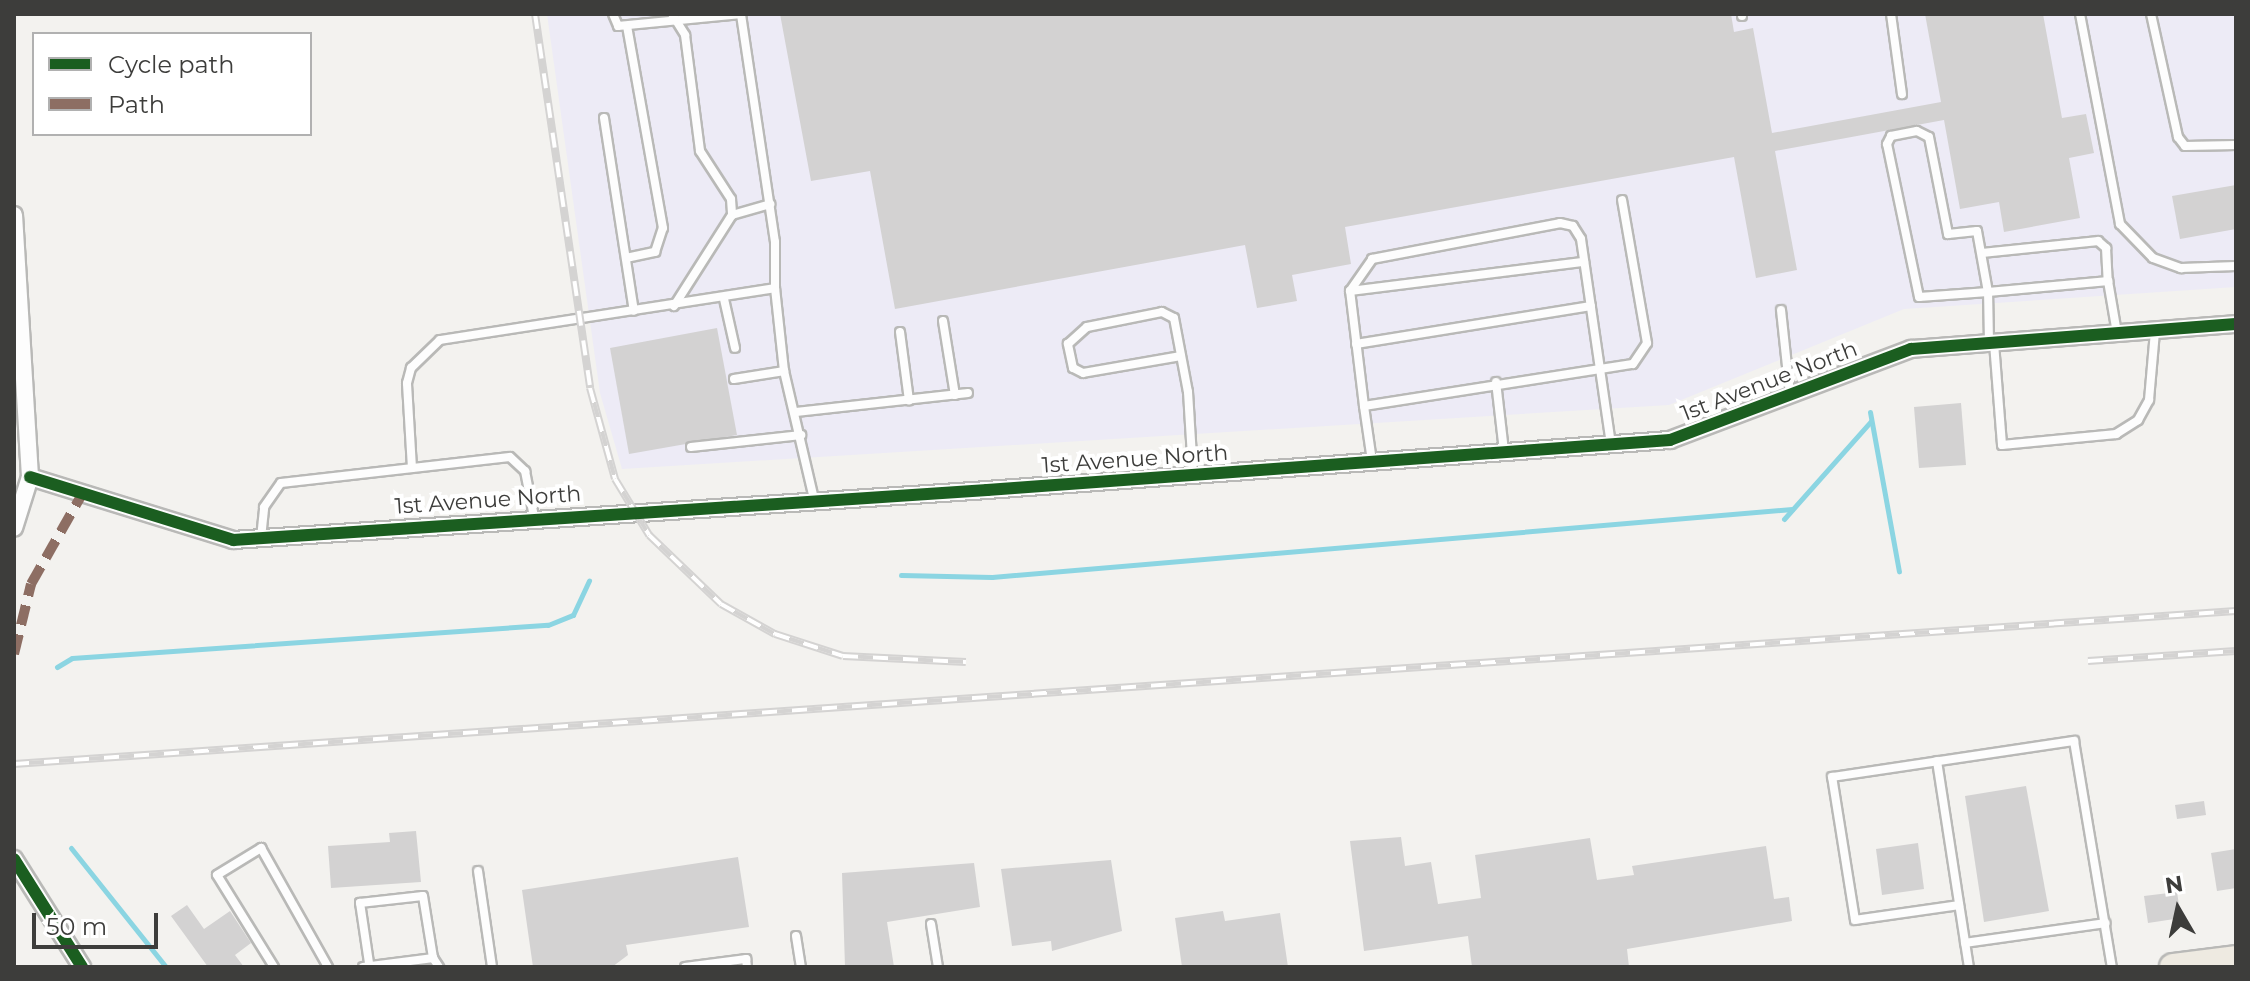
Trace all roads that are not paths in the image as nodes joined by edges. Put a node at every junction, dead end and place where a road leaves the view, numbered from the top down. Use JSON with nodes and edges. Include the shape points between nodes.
{"nodes":[{"id":1,"x":613,"y":14,"type":"edge"},
{"id":2,"x":741,"y":14,"type":"edge"},
{"id":3,"x":1891,"y":14,"type":"edge"},
{"id":4,"x":2080,"y":14,"type":"edge"},
{"id":5,"x":2151,"y":14,"type":"edge"},
{"id":6,"x":673,"y":18,"type":"edge"},
{"id":7,"x":627,"y":26,"type":"junction"},
{"id":8,"x":1902,"y":94,"type":"dead end"},
{"id":9,"x":604,"y":118,"type":"dead end"},
{"id":10,"x":2236,"y":145,"type":"edge"},
{"id":11,"x":1622,"y":200,"type":"dead end"},
{"id":12,"x":770,"y":204,"type":"junction"},
{"id":13,"x":14,"y":215,"type":"edge"},
{"id":14,"x":732,"y":215,"type":"junction"},
{"id":15,"x":1982,"y":253,"type":"junction"},
{"id":16,"x":626,"y":258,"type":"junction"},
{"id":17,"x":1584,"y":262,"type":"junction"},
{"id":18,"x":2236,"y":266,"type":"edge"},
{"id":19,"x":2108,"y":281,"type":"junction"},
{"id":20,"x":775,"y":288,"type":"junction"},
{"id":21,"x":1350,"y":291,"type":"junction"},
{"id":22,"x":1988,"y":292,"type":"junction"},
{"id":23,"x":724,"y":299,"type":"junction"},
{"id":24,"x":674,"y":306,"type":"junction"},
{"id":25,"x":1591,"y":306,"type":"junction"},
{"id":26,"x":1781,"y":310,"type":"dead end"},
{"id":27,"x":634,"y":311,"type":"junction"},
{"id":28,"x":943,"y":321,"type":"dead end"},
{"id":29,"x":2236,"y":324,"type":"edge"},
{"id":30,"x":2155,"y":330,"type":"junction"},
{"id":31,"x":900,"y":332,"type":"dead end"},
{"id":32,"x":2117,"y":333,"type":"junction"},
{"id":33,"x":1991,"y":343,"type":"junction"},
{"id":34,"x":1356,"y":344,"type":"junction"},
{"id":35,"x":735,"y":348,"type":"dead end"},
{"id":36,"x":1181,"y":356,"type":"junction"},
{"id":37,"x":1600,"y":369,"type":"junction"},
{"id":38,"x":784,"y":371,"type":"junction"},
{"id":39,"x":734,"y":379,"type":"dead end"},
{"id":40,"x":1496,"y":382,"type":"junction"},
{"id":41,"x":968,"y":393,"type":"dead end"},
{"id":42,"x":955,"y":395,"type":"junction"},
{"id":43,"x":1790,"y":395,"type":"junction"},
{"id":44,"x":909,"y":400,"type":"junction"},
{"id":45,"x":1364,"y":406,"type":"junction"},
{"id":46,"x":796,"y":412,"type":"junction"},
{"id":47,"x":801,"y":435,"type":"junction"},
{"id":48,"x":1611,"y":444,"type":"junction"},
{"id":49,"x":691,"y":447,"type":"dead end"},
{"id":50,"x":1504,"y":452,"type":"junction"},
{"id":51,"x":1372,"y":462,"type":"junction"},
{"id":52,"x":412,"y":468,"type":"junction"},
{"id":53,"x":1193,"y":475,"type":"junction"},
{"id":54,"x":30,"y":477,"type":"junction"},
{"id":55,"x":814,"y":499,"type":"junction"},
{"id":56,"x":534,"y":517,"type":"junction"},
{"id":57,"x":14,"y":528,"type":"edge"},
{"id":58,"x":261,"y":538,"type":"junction"},
{"id":59,"x":1937,"y":761,"type":"junction"},
{"id":60,"x":14,"y":859,"type":"edge"},
{"id":61,"x":478,"y":871,"type":"dead end"},
{"id":62,"x":1959,"y":905,"type":"junction"},
{"id":63,"x":2106,"y":923,"type":"junction"},
{"id":64,"x":931,"y":924,"type":"dead end"},
{"id":65,"x":796,"y":936,"type":"dead end"},
{"id":66,"x":66,"y":942,"type":"junction"},
{"id":67,"x":1965,"y":943,"type":"junction"},
{"id":68,"x":433,"y":958,"type":"junction"},
{"id":69,"x":2236,"y":959,"type":"edge"},
{"id":70,"x":366,"y":965,"type":"edge"},
{"id":71,"x":693,"y":966,"type":"edge"},
{"id":72,"x":82,"y":967,"type":"edge"},
{"id":73,"x":98,"y":967,"type":"edge"},
{"id":74,"x":274,"y":967,"type":"edge"},
{"id":75,"x":328,"y":967,"type":"edge"},
{"id":76,"x":439,"y":967,"type":"edge"},
{"id":77,"x":492,"y":967,"type":"edge"},
{"id":78,"x":685,"y":967,"type":"edge"},
{"id":79,"x":747,"y":967,"type":"edge"},
{"id":80,"x":801,"y":967,"type":"edge"},
{"id":81,"x":938,"y":967,"type":"edge"},
{"id":82,"x":1969,"y":967,"type":"edge"},
{"id":83,"x":2112,"y":967,"type":"edge"},
{"id":84,"x":2173,"y":967,"type":"edge"}],
"edges":[{"from":1,"to":7,"type":"lane","via":[[618,26]]},
{"from":2,"to":6,"type":"lane"},
{"from":2,"to":12,"type":"lane"},
{"from":3,"to":8,"type":"lane"},
{"from":4,"to":18,"type":"lane","via":[[2120,224],[2153,258],[2181,268]]},
{"from":5,"to":10,"type":"lane","via":[[2178,137],[2185,146]]},
{"from":6,"to":7,"type":"lane"},
{"from":6,"to":14,"type":"lane","via":[[685,35],[698,143],[731,199]]},
{"from":7,"to":16,"type":"lane","via":[[663,228],[655,252]]},
{"from":9,"to":16,"type":"lane"},
{"from":11,"to":37,"type":"lane","via":[[1647,343],[1633,364]]},
{"from":12,"to":14,"type":"lane"},
{"from":12,"to":20,"type":"lane"},
{"from":13,"to":54,"type":"street"},
{"from":14,"to":24,"type":"lane"},
{"from":15,"to":19,"type":"lane","via":[[2098,241],[2106,248]]},
{"from":15,"to":22,"type":"lane"},
{"from":15,"to":22,"type":"lane","via":[[1977,231],[1948,234],[1929,137],[1917,131],[1891,136],[1887,144],[1919,297]]},
{"from":16,"to":27,"type":"lane"},
{"from":17,"to":21,"type":"lane"},
{"from":17,"to":21,"type":"lane","via":[[1581,239],[1573,226],[1560,223],[1386,252],[1358,273]]},
{"from":17,"to":25,"type":"lane"},
{"from":19,"to":22,"type":"lane"},
{"from":19,"to":32,"type":"lane"},
{"from":20,"to":23,"type":"lane"},
{"from":20,"to":38,"type":"lane"},
{"from":21,"to":34,"type":"lane"},
{"from":22,"to":33,"type":"lane"},
{"from":23,"to":24,"type":"lane"},
{"from":23,"to":35,"type":"lane"},
{"from":24,"to":27,"type":"lane"},
{"from":25,"to":34,"type":"lane"},
{"from":25,"to":37,"type":"lane"},
{"from":26,"to":43,"type":"lane"},
{"from":27,"to":52,"type":"lane","via":[[440,340],[411,368],[407,383]]},
{"from":28,"to":42,"type":"lane"},
{"from":29,"to":30,"type":"street","name":"1st Avenue North"},
{"from":30,"to":32,"type":"street","name":"1st Avenue North"},
{"from":30,"to":33,"type":"lane","via":[[2149,400],[2138,420],[2116,434],[2002,445]]},
{"from":31,"to":44,"type":"lane"},
{"from":32,"to":33,"type":"street","name":"1st Avenue North"},
{"from":33,"to":43,"type":"street","name":"1st Avenue North","via":[[1911,349]]},
{"from":34,"to":45,"type":"lane"},
{"from":36,"to":36,"type":"lane","via":[[1174,318],[1162,312],[1087,327],[1068,344],[1073,368],[1083,373]]},
{"from":36,"to":53,"type":"lane"},
{"from":37,"to":40,"type":"lane"},
{"from":37,"to":48,"type":"lane"},
{"from":38,"to":39,"type":"lane"},
{"from":38,"to":46,"type":"lane"},
{"from":40,"to":45,"type":"lane"},
{"from":40,"to":50,"type":"lane"},
{"from":41,"to":42,"type":"lane"},
{"from":42,"to":44,"type":"lane"},
{"from":43,"to":48,"type":"street","name":"1st Avenue North","via":[[1670,440]]},
{"from":44,"to":46,"type":"lane"},
{"from":45,"to":51,"type":"lane"},
{"from":46,"to":47,"type":"lane"},
{"from":47,"to":49,"type":"lane"},
{"from":47,"to":55,"type":"lane"},
{"from":48,"to":50,"type":"street","name":"1st Avenue North"},
{"from":50,"to":51,"type":"street","name":"1st Avenue North"},
{"from":51,"to":53,"type":"street","name":"1st Avenue North"},
{"from":52,"to":56,"type":"lane","via":[[510,457],[525,471]]},
{"from":52,"to":58,"type":"lane","via":[[281,483],[264,507]]},
{"from":53,"to":55,"type":"street","name":"1st Avenue North"},
{"from":54,"to":57,"type":"street"},
{"from":54,"to":58,"type":"street","name":"1st Avenue North","via":[[233,540]]},
{"from":55,"to":56,"type":"street","name":"1st Avenue North"},
{"from":56,"to":58,"type":"street","name":"1st Avenue North"},
{"from":59,"to":62,"type":"lane"},
{"from":59,"to":62,"type":"lane","via":[[1832,777],[1855,920]]},
{"from":59,"to":63,"type":"lane","via":[[2074,741]]},
{"from":60,"to":66,"type":"street"},
{"from":61,"to":77,"type":"lane"},
{"from":62,"to":67,"type":"lane"},
{"from":63,"to":67,"type":"lane"},
{"from":63,"to":83,"type":"lane"},
{"from":64,"to":81,"type":"lane"},
{"from":65,"to":80,"type":"lane"},
{"from":66,"to":72,"type":"street"},
{"from":66,"to":73,"type":"street"},
{"from":67,"to":82,"type":"lane"},
{"from":68,"to":70,"type":"lane"},
{"from":68,"to":70,"type":"lane","via":[[423,896],[360,903]]},
{"from":68,"to":76,"type":"lane"},
{"from":69,"to":84,"type":"main road"},
{"from":71,"to":78,"type":"lane"},
{"from":71,"to":79,"type":"lane","via":[[746,959]]},
{"from":74,"to":75,"type":"lane","via":[[217,875],[261,848]]}]}
